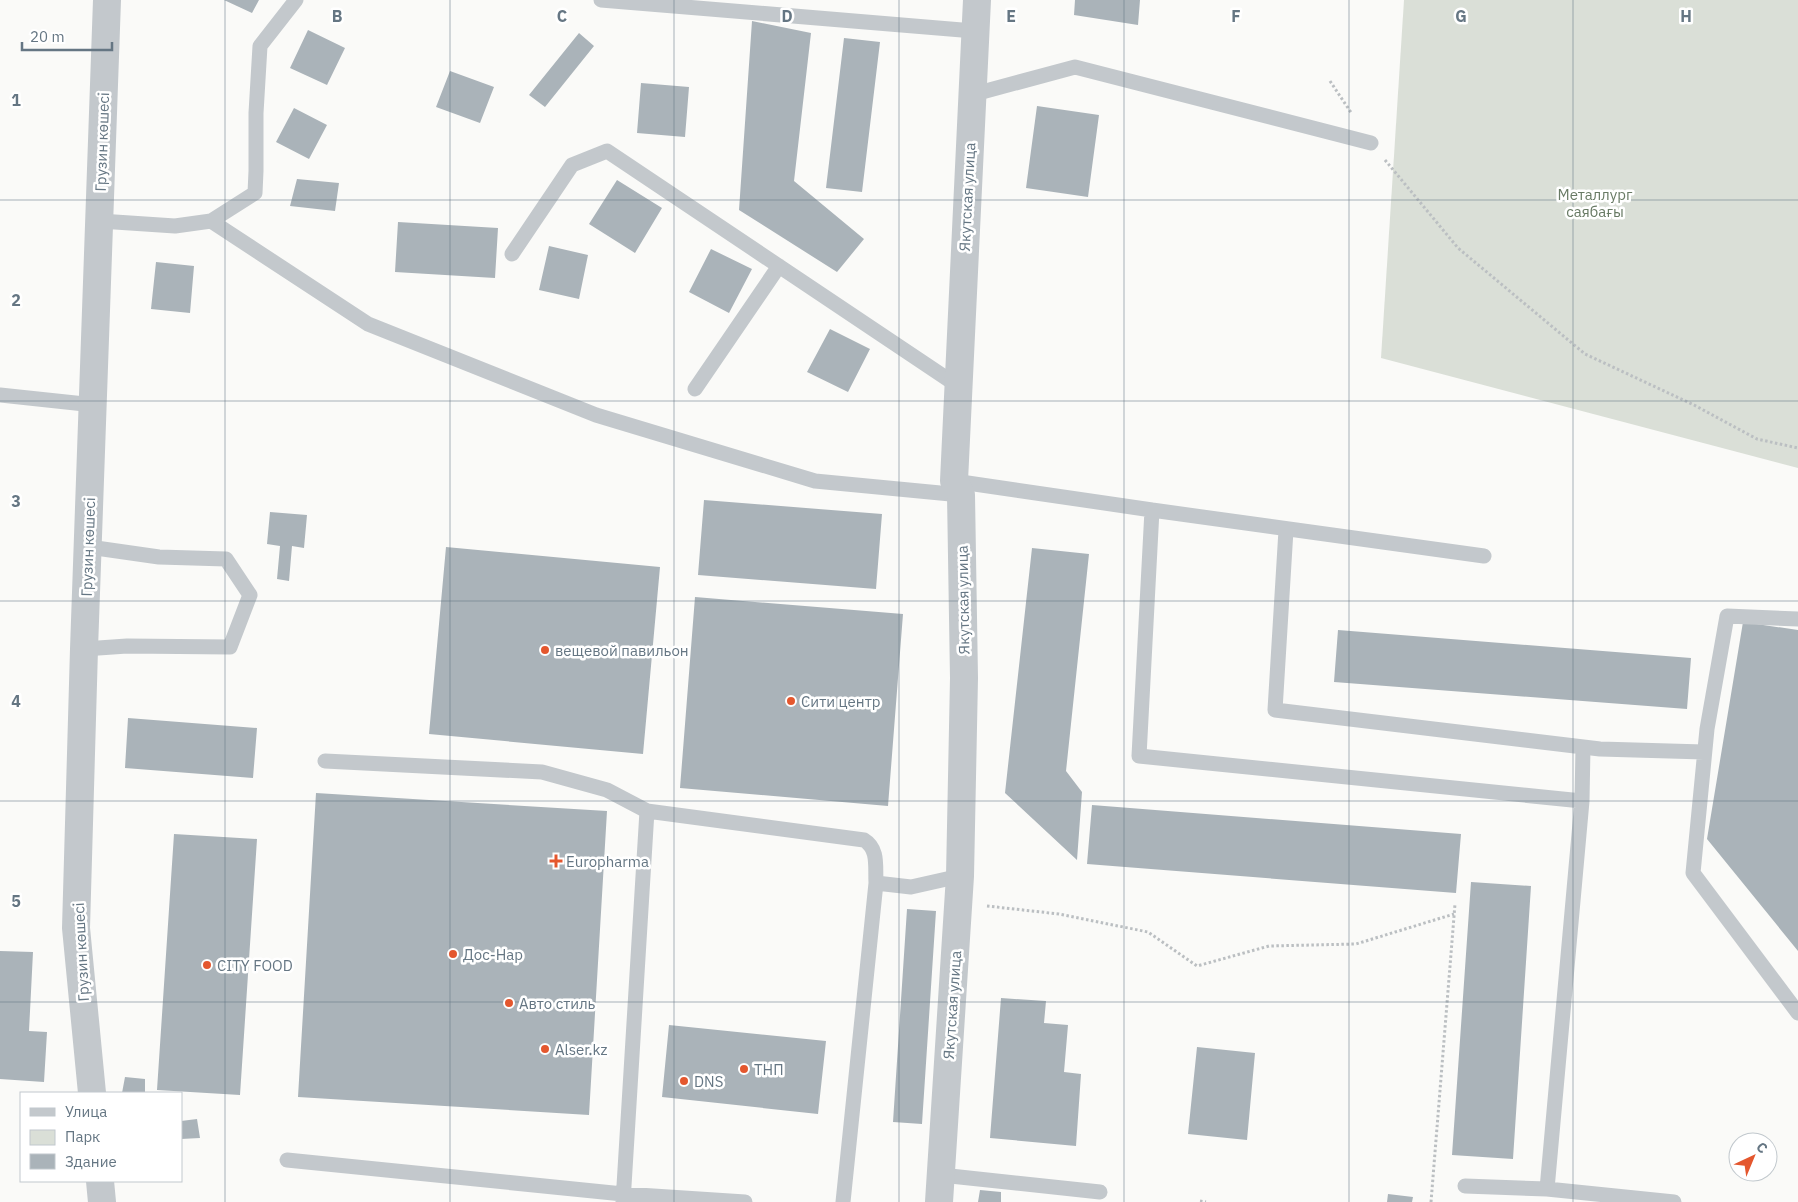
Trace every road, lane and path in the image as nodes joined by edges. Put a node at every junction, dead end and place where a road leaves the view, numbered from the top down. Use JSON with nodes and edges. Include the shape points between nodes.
{"nodes":[{"id":1,"x":107,"y":0,"type":"edge"},
{"id":2,"x":296,"y":0,"type":"edge"},
{"id":3,"x":601,"y":0,"type":"edge"},
{"id":4,"x":977,"y":0,"type":"edge"},
{"id":5,"x":974,"y":31,"type":"junction"},
{"id":6,"x":1330,"y":81,"type":"dead end"},
{"id":7,"x":971,"y":95,"type":"junction"},
{"id":8,"x":1371,"y":143,"type":"junction"},
{"id":9,"x":211,"y":221,"type":"junction"},
{"id":10,"x":100,"y":222,"type":"junction"},
{"id":11,"x":512,"y":254,"type":"dead end"},
{"id":12,"x":780,"y":266,"type":"junction"},
{"id":13,"x":958,"y":386,"type":"junction"},
{"id":14,"x":695,"y":389,"type":"dead end"},
{"id":15,"x":0,"y":395,"type":"edge"},
{"id":16,"x":94,"y":405,"type":"junction"},
{"id":17,"x":1798,"y":448,"type":"edge"},
{"id":18,"x":957,"y":488,"type":"junction"},
{"id":19,"x":1152,"y":510,"type":"junction"},
{"id":20,"x":1286,"y":530,"type":"junction"},
{"id":21,"x":89,"y":547,"type":"junction"},
{"id":22,"x":1484,"y":556,"type":"dead end"},
{"id":23,"x":1798,"y":619,"type":"edge"},
{"id":24,"x":84,"y":649,"type":"junction"},
{"id":25,"x":1583,"y":747,"type":"junction"},
{"id":26,"x":1704,"y":752,"type":"junction"},
{"id":27,"x":325,"y":761,"type":"dead end"},
{"id":28,"x":1582,"y":801,"type":"junction"},
{"id":29,"x":647,"y":811,"type":"junction"},
{"id":30,"x":960,"y":876,"type":"junction"},
{"id":31,"x":876,"y":883,"type":"junction"},
{"id":32,"x":958,"y":903,"type":"junction"},
{"id":33,"x":1455,"y":904,"type":"dead end"},
{"id":34,"x":1454,"y":914,"type":"junction"},
{"id":35,"x":1798,"y":1013,"type":"edge"},
{"id":36,"x":92,"y":1092,"type":"edge"},
{"id":37,"x":287,"y":1160,"type":"dead end"},
{"id":38,"x":941,"y":1175,"type":"junction"},
{"id":39,"x":100,"y":1182,"type":"edge"},
{"id":40,"x":1465,"y":1186,"type":"dead end"},
{"id":41,"x":1547,"y":1189,"type":"junction"},
{"id":42,"x":1100,"y":1192,"type":"dead end"},
{"id":43,"x":623,"y":1198,"type":"edge"},
{"id":44,"x":1200,"y":1201,"type":"edge"},
{"id":45,"x":102,"y":1202,"type":"edge"},
{"id":46,"x":745,"y":1202,"type":"edge"},
{"id":47,"x":843,"y":1202,"type":"edge"},
{"id":48,"x":939,"y":1202,"type":"edge"},
{"id":49,"x":1206,"y":1202,"type":"edge"},
{"id":50,"x":1432,"y":1202,"type":"edge"},
{"id":51,"x":1674,"y":1202,"type":"edge"}],
"edges":[{"from":1,"to":10,"type":"street","name":"Грузин көшесі"},
{"from":2,"to":9,"type":"lane","via":[[260,46],[254,193]]},
{"from":3,"to":5,"type":"lane"},
{"from":4,"to":5,"type":"street","name":"Якутская улица"},
{"from":5,"to":7,"type":"street","name":"Якутская улица"},
{"from":6,"to":8,"type":"path"},
{"from":7,"to":8,"type":"lane","via":[[1075,67]]},
{"from":7,"to":13,"type":"street","name":"Якутская улица"},
{"from":8,"to":17,"type":"path","via":[[1458,248],[1585,354],[1694,405],[1757,439]]},
{"from":9,"to":10,"type":"lane","via":[[175,226]]},
{"from":9,"to":18,"type":"lane","via":[[368,324],[596,415],[815,482]]},
{"from":10,"to":16,"type":"street","name":"Грузин көшесі"},
{"from":11,"to":12,"type":"lane","via":[[572,165],[607,151]]},
{"from":12,"to":13,"type":"lane"},
{"from":12,"to":14,"type":"lane"},
{"from":13,"to":18,"type":"street","name":"Якутская улица"},
{"from":15,"to":16,"type":"lane"},
{"from":16,"to":21,"type":"street","name":"Грузин көшесі"},
{"from":18,"to":19,"type":"lane"},
{"from":18,"to":30,"type":"street","name":"Якутская улица","via":[[964,678]]},
{"from":19,"to":20,"type":"lane"},
{"from":19,"to":28,"type":"lane","via":[[1139,756]]},
{"from":20,"to":22,"type":"lane"},
{"from":20,"to":25,"type":"lane","via":[[1275,710]]},
{"from":21,"to":24,"type":"street","name":"Грузин көшесі"},
{"from":21,"to":24,"type":"lane","via":[[160,557],[226,559],[250,595],[230,647]]},
{"from":23,"to":26,"type":"lane","via":[[1727,616]]},
{"from":24,"to":36,"type":"street","name":"Грузин көшесі","via":[[76,928]]},
{"from":25,"to":26,"type":"lane"},
{"from":25,"to":28,"type":"lane"},
{"from":26,"to":35,"type":"lane","via":[[1693,874]]},
{"from":27,"to":29,"type":"lane","via":[[542,772],[607,790]]},
{"from":28,"to":41,"type":"lane"},
{"from":29,"to":31,"type":"lane","via":[[864,840],[875,852]]},
{"from":29,"to":43,"type":"lane"},
{"from":30,"to":31,"type":"lane","via":[[911,887]]},
{"from":30,"to":32,"type":"street","name":"Якутская улица"},
{"from":31,"to":47,"type":"lane"},
{"from":32,"to":34,"type":"path","via":[[1060,914],[1148,932],[1197,966],[1269,946],[1356,944]]},
{"from":32,"to":38,"type":"street","name":"Якутская улица"},
{"from":33,"to":34,"type":"path"},
{"from":34,"to":50,"type":"path"},
{"from":37,"to":43,"type":"lane"},
{"from":38,"to":42,"type":"lane"},
{"from":38,"to":48,"type":"street","name":"Якутская улица"},
{"from":39,"to":45,"type":"street"},
{"from":40,"to":41,"type":"lane"},
{"from":41,"to":51,"type":"lane"},
{"from":43,"to":46,"type":"lane"},
{"from":44,"to":49,"type":"path"}]}
